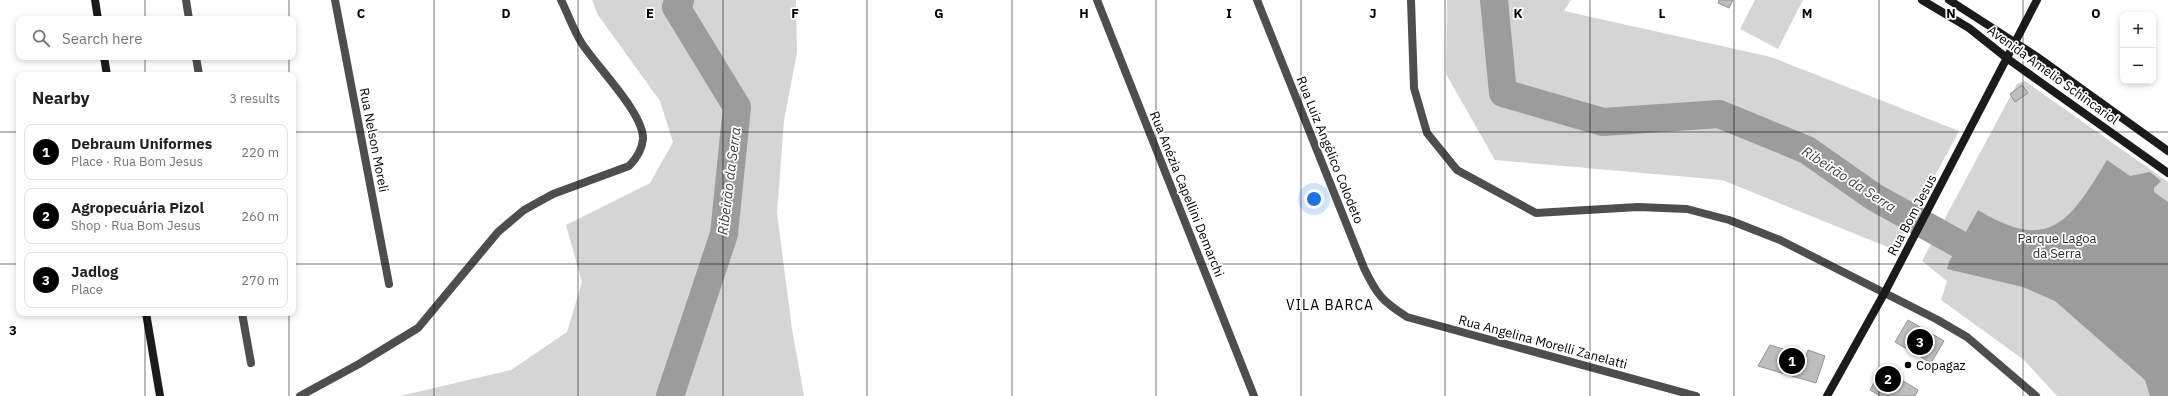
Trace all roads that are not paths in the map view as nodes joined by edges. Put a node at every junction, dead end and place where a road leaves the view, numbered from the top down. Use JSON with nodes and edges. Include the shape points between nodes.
{"nodes":[{"id":1,"x":95,"y":0,"type":"edge"},
{"id":2,"x":186,"y":0,"type":"edge"},
{"id":3,"x":335,"y":0,"type":"edge"},
{"id":4,"x":561,"y":0,"type":"edge"},
{"id":5,"x":1097,"y":0,"type":"edge"},
{"id":6,"x":1257,"y":0,"type":"edge"},
{"id":7,"x":1411,"y":0,"type":"edge"},
{"id":8,"x":1922,"y":0,"type":"edge"},
{"id":9,"x":1949,"y":0,"type":"edge"},
{"id":10,"x":2037,"y":0,"type":"edge"},
{"id":11,"x":98,"y":16,"type":"edge"},
{"id":12,"x":189,"y":16,"type":"edge"},
{"id":13,"x":2016,"y":42,"type":"junction"},
{"id":14,"x":2008,"y":58,"type":"junction"},
{"id":15,"x":104,"y":60,"type":"edge"},
{"id":16,"x":196,"y":60,"type":"edge"},
{"id":17,"x":106,"y":72,"type":"edge"},
{"id":18,"x":198,"y":72,"type":"edge"},
{"id":19,"x":2168,"y":151,"type":"edge"},
{"id":20,"x":2168,"y":173,"type":"edge"},
{"id":21,"x":389,"y":284,"type":"dead end"},
{"id":22,"x":1885,"y":292,"type":"junction"},
{"id":23,"x":1387,"y":304,"type":"joint"},
{"id":24,"x":147,"y":316,"type":"edge"},
{"id":25,"x":243,"y":316,"type":"edge"},
{"id":26,"x":251,"y":363,"type":"dead end"},
{"id":27,"x":160,"y":396,"type":"edge"},
{"id":28,"x":300,"y":396,"type":"edge"},
{"id":29,"x":1254,"y":396,"type":"edge"},
{"id":30,"x":1696,"y":396,"type":"edge"},
{"id":31,"x":1827,"y":396,"type":"edge"},
{"id":32,"x":2036,"y":396,"type":"edge"}],
"edges":[{"from":1,"to":11,"type":"main road"},
{"from":2,"to":12,"type":"street"},
{"from":3,"to":21,"type":"street","name":"Rua Nelson Moreli"},
{"from":4,"to":28,"type":"street","via":[[581,42],[629,106],[638,124],[643,137],[641,150],[635,160],[629,166],[553,194],[524,210],[498,232],[418,328]]},
{"from":5,"to":29,"type":"street","name":"Rua Anézia Capellini Demarchi"},
{"from":6,"to":23,"type":"street","name":"Rua Luiz Angélico Colodeto","via":[[1364,268],[1375,292]]},
{"from":7,"to":22,"type":"street","via":[[1414,88],[1428,133],[1457,170],[1536,213],[1638,208],[1687,209],[1729,220],[1780,240]]},
{"from":8,"to":14,"type":"main road","name":"Avenida Amelio Schincariol","via":[[1969,28]]},
{"from":9,"to":13,"type":"main road","name":"Avenida Amelio Schincariol"},
{"from":10,"to":13,"type":"main road","name":"Rua Bom Jesus"},
{"from":13,"to":14,"type":"main road","name":"Rua Bom Jesus"},
{"from":13,"to":19,"type":"main road","name":"Avenida Amelio Schincariol"},
{"from":14,"to":20,"type":"main road","name":"Avenida Amelio Schincariol"},
{"from":14,"to":22,"type":"main road","name":"Rua Bom Jesus"},
{"from":15,"to":17,"type":"main road"},
{"from":16,"to":18,"type":"street"},
{"from":22,"to":31,"type":"main road","name":"Rua Bom Jesus"},
{"from":22,"to":32,"type":"street","via":[[1967,337]]},
{"from":23,"to":30,"type":"street","name":"Rua Angelina Morelli Zanelatti","via":[[1407,318]]},
{"from":24,"to":27,"type":"main road"},
{"from":25,"to":26,"type":"street"}]}
